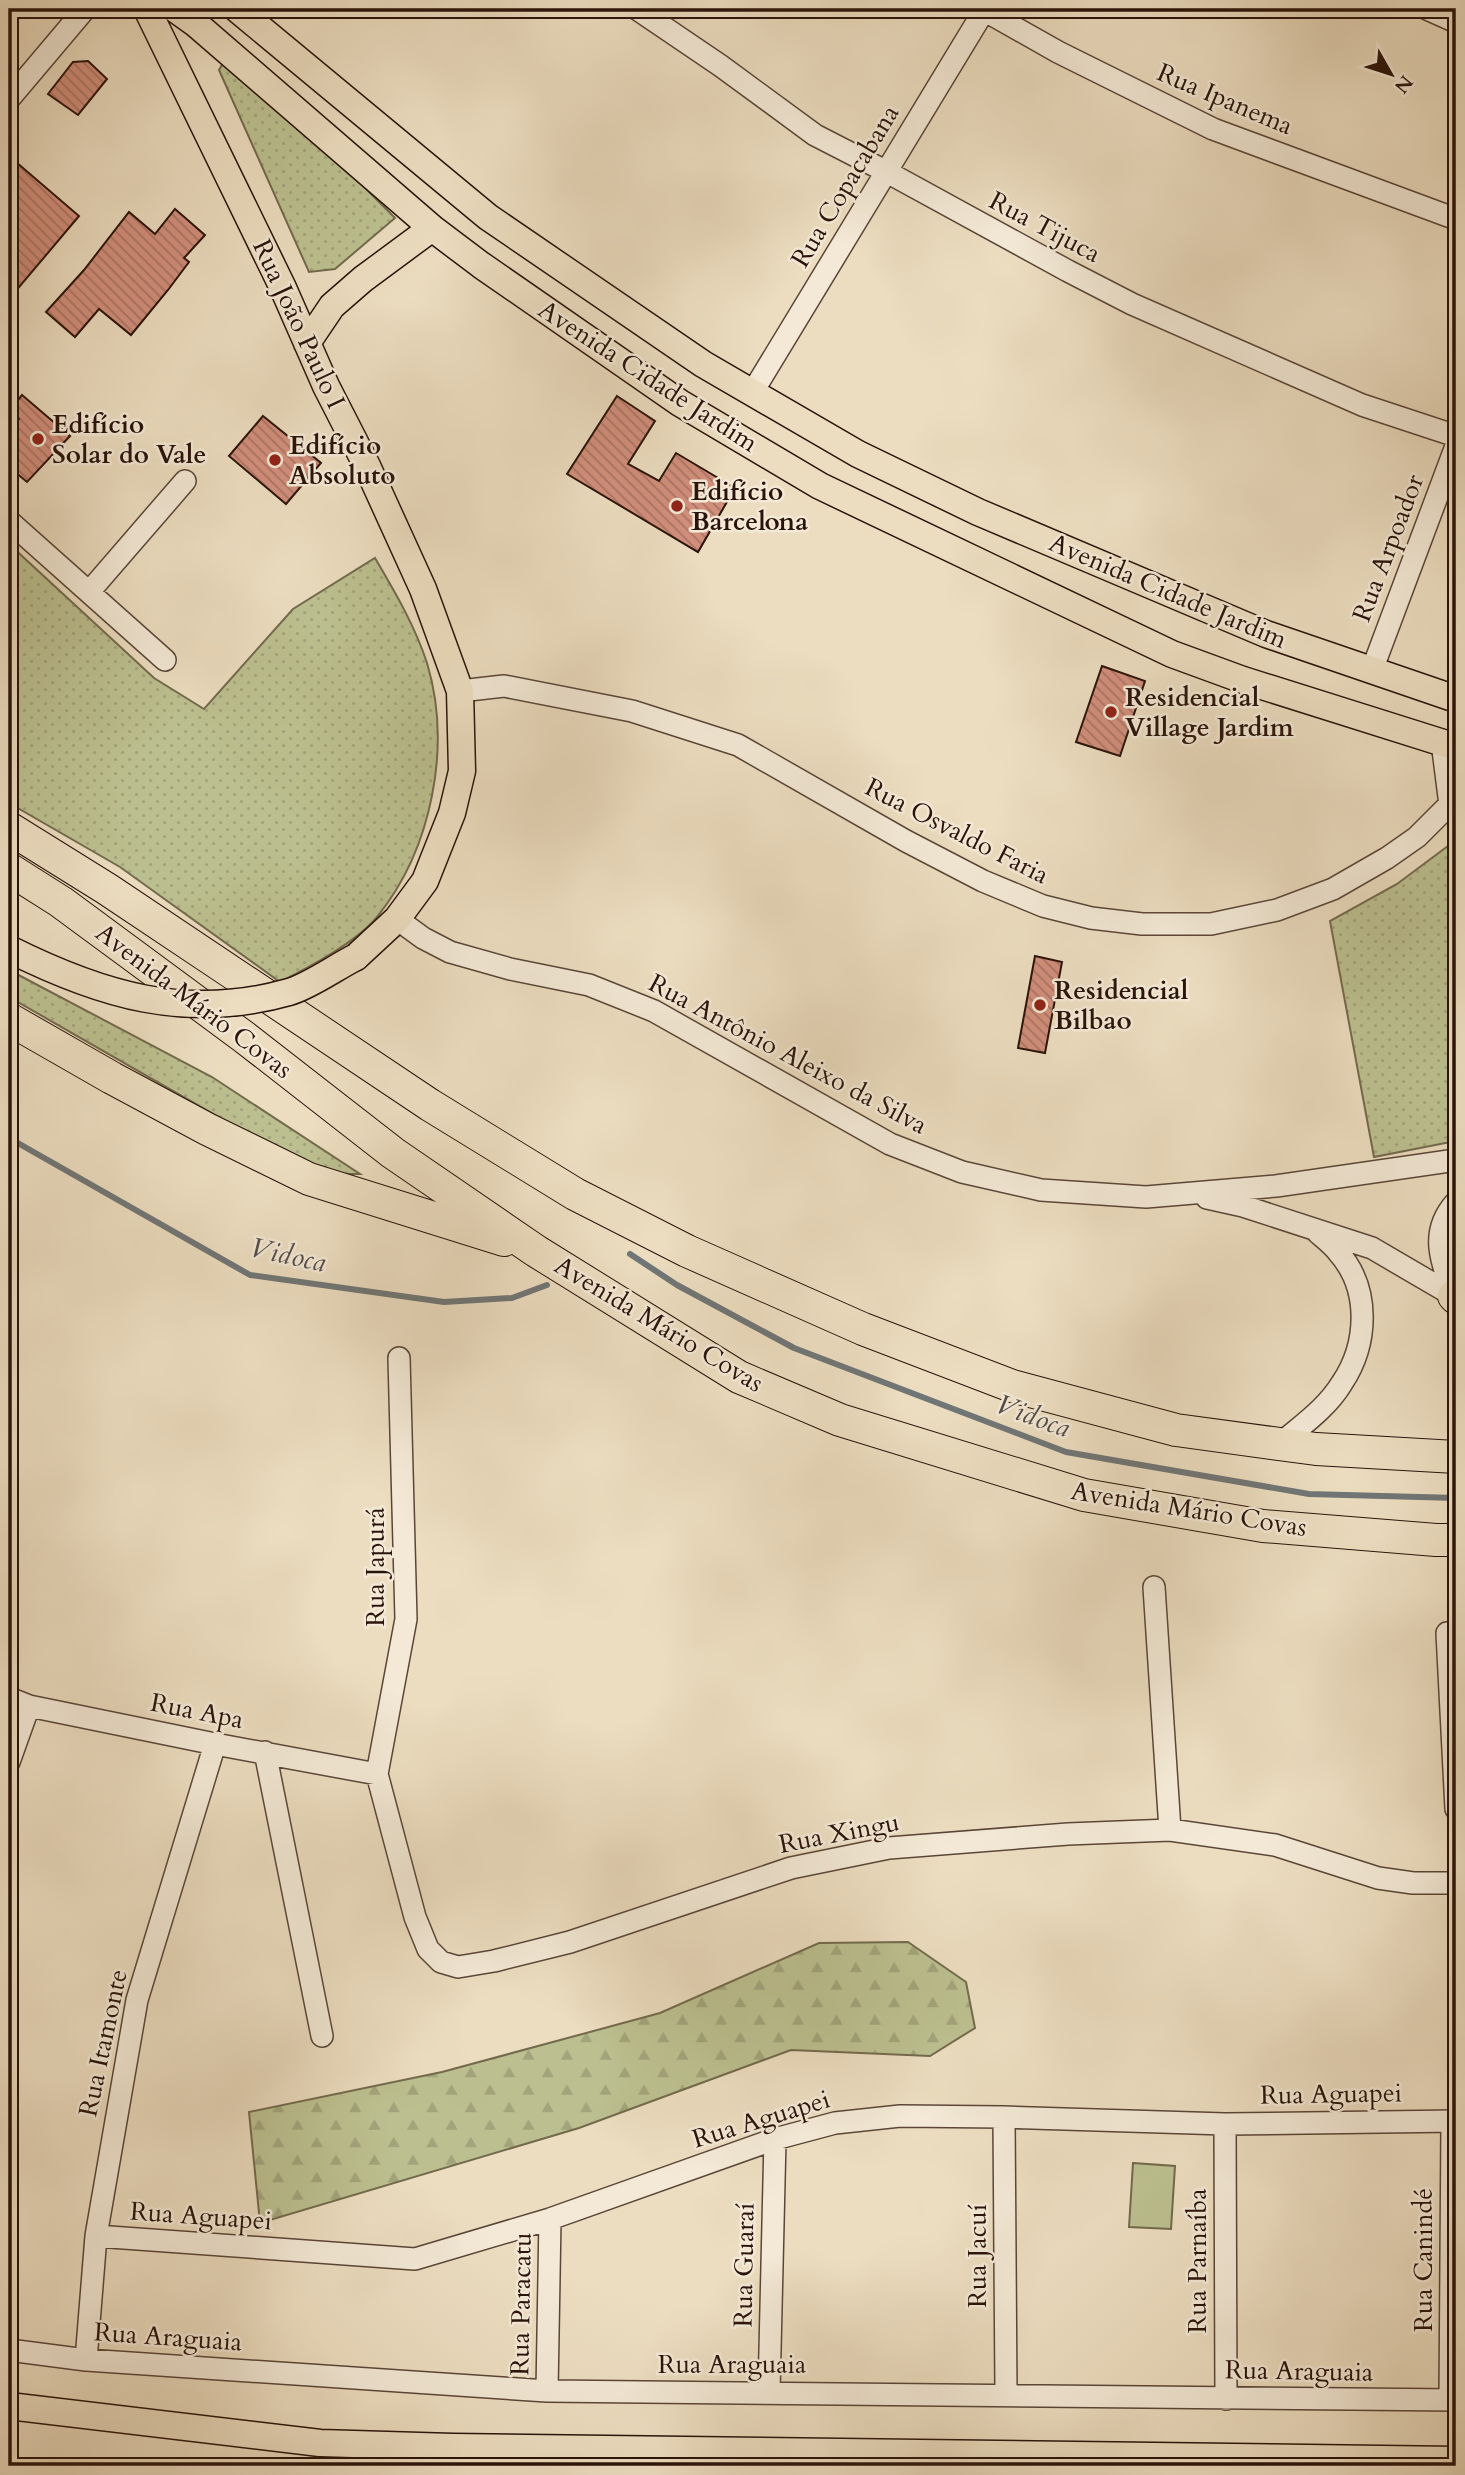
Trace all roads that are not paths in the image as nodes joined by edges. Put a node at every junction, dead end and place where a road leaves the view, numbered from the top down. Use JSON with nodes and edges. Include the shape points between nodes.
{"nodes":[{"id":1,"x":85,"y":9,"type":"edge"},
{"id":2,"x":147,"y":9,"type":"edge"},
{"id":3,"x":175,"y":9,"type":"edge"},
{"id":4,"x":221,"y":9,"type":"edge"},
{"id":5,"x":237,"y":9,"type":"edge"},
{"id":6,"x":637,"y":9,"type":"edge"},
{"id":7,"x":984,"y":9,"type":"edge"},
{"id":8,"x":1427,"y":9,"type":"edge"},
{"id":9,"x":1456,"y":22,"type":"edge"},
{"id":10,"x":196,"y":24,"type":"junction"},
{"id":11,"x":9,"y":99,"type":"edge"},
{"id":12,"x":887,"y":172,"type":"junction"},
{"id":13,"x":1456,"y":219,"type":"edge"},
{"id":14,"x":432,"y":228,"type":"junction"},
{"id":15,"x":307,"y":343,"type":"junction"},
{"id":16,"x":703,"y":364,"type":"junction"},
{"id":17,"x":752,"y":393,"type":"junction"},
{"id":18,"x":680,"y":403,"type":"junction"},
{"id":19,"x":1456,"y":436,"type":"edge"},
{"id":20,"x":1456,"y":446,"type":"edge"},
{"id":21,"x":185,"y":481,"type":"dead end"},
{"id":22,"x":9,"y":521,"type":"edge"},
{"id":23,"x":89,"y":592,"type":"junction"},
{"id":24,"x":165,"y":660,"type":"dead end"},
{"id":25,"x":1372,"y":670,"type":"junction"},
{"id":26,"x":460,"y":691,"type":"junction"},
{"id":27,"x":1456,"y":699,"type":"edge"},
{"id":28,"x":1449,"y":744,"type":"edge"},
{"id":29,"x":1453,"y":801,"type":"edge"},
{"id":30,"x":9,"y":828,"type":"edge"},
{"id":31,"x":9,"y":869,"type":"edge"},
{"id":32,"x":397,"y":919,"type":"junction"},
{"id":33,"x":9,"y":949,"type":"edge"},
{"id":34,"x":9,"y":1019,"type":"edge"},
{"id":35,"x":1456,"y":1160,"type":"edge"},
{"id":36,"x":1188,"y":1194,"type":"junction"},
{"id":37,"x":1456,"y":1202,"type":"edge"},
{"id":38,"x":1312,"y":1227,"type":"junction"},
{"id":39,"x":536,"y":1251,"type":"junction"},
{"id":40,"x":1455,"y":1296,"type":"edge"},
{"id":41,"x":399,"y":1358,"type":"dead end"},
{"id":42,"x":1280,"y":1444,"type":"junction"},
{"id":43,"x":1456,"y":1457,"type":"edge"},
{"id":44,"x":1456,"y":1540,"type":"edge"},
{"id":45,"x":1154,"y":1587,"type":"dead end"},
{"id":46,"x":1447,"y":1633,"type":"dead end"},
{"id":47,"x":9,"y":1698,"type":"edge"},
{"id":48,"x":29,"y":1706,"type":"junction"},
{"id":49,"x":215,"y":1744,"type":"junction"},
{"id":50,"x":265,"y":1752,"type":"junction"},
{"id":51,"x":9,"y":1762,"type":"edge"},
{"id":52,"x":377,"y":1774,"type":"junction"},
{"id":53,"x":1456,"y":1809,"type":"edge"},
{"id":54,"x":1170,"y":1830,"type":"junction"},
{"id":55,"x":1456,"y":1883,"type":"edge"},
{"id":56,"x":322,"y":2036,"type":"dead end"},
{"id":57,"x":1004,"y":2117,"type":"junction"},
{"id":58,"x":1454,"y":2121,"type":"edge"},
{"id":59,"x":1225,"y":2124,"type":"junction"},
{"id":60,"x":775,"y":2139,"type":"junction"},
{"id":61,"x":550,"y":2218,"type":"junction"},
{"id":62,"x":96,"y":2236,"type":"junction"},
{"id":63,"x":9,"y":2350,"type":"edge"},
{"id":64,"x":86,"y":2360,"type":"junction"},
{"id":65,"x":547,"y":2391,"type":"junction"},
{"id":66,"x":769,"y":2392,"type":"junction"},
{"id":67,"x":1006,"y":2395,"type":"junction"},
{"id":68,"x":1226,"y":2399,"type":"junction"},
{"id":69,"x":1453,"y":2400,"type":"edge"},
{"id":70,"x":9,"y":2406,"type":"edge"},
{"id":71,"x":1456,"y":2460,"type":"edge"}],
"edges":[{"from":1,"to":11,"type":"street"},
{"from":2,"to":15,"type":"main road","name":"Rua João Paulo I"},
{"from":3,"to":10,"type":"main road","name":"Avenida Cidade Jardim"},
{"from":4,"to":10,"type":"main road"},
{"from":5,"to":16,"type":"main road","name":"Avenida Cidade Jardim","via":[[488,217]]},
{"from":6,"to":12,"type":"street","name":"Rua Tijuca","via":[[815,135]]},
{"from":7,"to":12,"type":"street","name":"Rua Copacabana"},
{"from":7,"to":13,"type":"street","name":"Rua Ipanema","via":[[1058,52],[1213,129]]},
{"from":8,"to":9,"type":"street"},
{"from":10,"to":14,"type":"main road","name":"Avenida Cidade Jardim"},
{"from":12,"to":17,"type":"street","name":"Rua Copacabana"},
{"from":12,"to":19,"type":"street","name":"Rua Tijuca","via":[[1132,304],[1362,405]]},
{"from":14,"to":15,"type":"main road","via":[[332,306]]},
{"from":14,"to":18,"type":"main road","name":"Avenida Cidade Jardim"},
{"from":15,"to":26,"type":"main road","name":"Rua João Paulo I","via":[[423,589]]},
{"from":16,"to":17,"type":"main road","name":"Avenida Cidade Jardim"},
{"from":16,"to":18,"type":"main road"},
{"from":17,"to":25,"type":"main road","name":"Avenida Cidade Jardim","via":[[858,454],[978,512],[1266,635]]},
{"from":18,"to":28,"type":"main road","name":"Avenida Cidade Jardim","via":[[820,486],[1172,654]]},
{"from":20,"to":25,"type":"street","name":"Rua Arpoador"},
{"from":21,"to":23,"type":"street"},
{"from":22,"to":23,"type":"street"},
{"from":23,"to":24,"type":"street"},
{"from":25,"to":27,"type":"main road","name":"Avenida Cidade Jardim"},
{"from":26,"to":29,"type":"street","name":"Rua Osvaldo Faria","via":[[504,686],[619,708],[738,745],[983,881],[1043,906],[1142,924],[1211,924],[1277,910],[1333,889],[1387,859]]},
{"from":26,"to":32,"type":"main road","name":"Rua João Paulo I","via":[[462,771],[452,813],[425,881]]},
{"from":28,"to":29,"type":"street"},
{"from":30,"to":42,"type":"highway","name":"Avenida Mário Covas","via":[[430,1105],[575,1194],[687,1251],[863,1329],[1012,1386],[1176,1430]]},
{"from":31,"to":39,"type":"highway","name":"Avenida Mário Covas","via":[[233,1029],[393,1153]]},
{"from":32,"to":33,"type":"main road","name":"Rua João Paulo I","bridge":true,"via":[[356,957],[291,991],[202,1006],[121,993],[51,970]]},
{"from":32,"to":36,"type":"street","name":"Rua Antônio Aleixo da Silva","via":[[450,953],[589,985],[654,1011],[890,1144],[962,1172],[1041,1190],[1146,1197]]},
{"from":34,"to":39,"type":"highway","via":[[112,1078],[309,1179]]},
{"from":35,"to":36,"type":"street","name":"Rua Antônio Aleixo da Silva"},
{"from":36,"to":38,"type":"street"},
{"from":37,"to":40,"type":"street","via":[[1447,1212],[1438,1250]]},
{"from":38,"to":40,"type":"street","via":[[1372,1248]]},
{"from":38,"to":42,"type":"street","via":[[1339,1252],[1354,1276],[1363,1332],[1357,1357],[1342,1385]]},
{"from":39,"to":44,"type":"highway","name":"Avenida Mário Covas","via":[[739,1377],[840,1420],[936,1451],[1084,1495],[1263,1526]]},
{"from":41,"to":52,"type":"street","name":"Rua Japurá","via":[[406,1619]]},
{"from":42,"to":43,"type":"highway","name":"Avenida Mário Covas"},
{"from":45,"to":54,"type":"street"},
{"from":46,"to":53,"type":"street"},
{"from":47,"to":48,"type":"street","name":"Rua Apa"},
{"from":48,"to":49,"type":"street","name":"Rua Apa"},
{"from":48,"to":51,"type":"street"},
{"from":49,"to":50,"type":"street","name":"Rua Apa"},
{"from":49,"to":62,"type":"street","name":"Rua Itamonte","via":[[137,2000]]},
{"from":50,"to":52,"type":"street","name":"Rua Apa"},
{"from":50,"to":56,"type":"street"},
{"from":52,"to":54,"type":"street","name":"Rua Xingu","via":[[428,1950],[441,1962],[458,1966],[569,1942],[791,1868],[890,1848]]},
{"from":54,"to":55,"type":"street","name":"Rua Xingu","via":[[1275,1845],[1378,1878]]},
{"from":57,"to":59,"type":"street","name":"Rua Aguapei"},
{"from":57,"to":60,"type":"street","name":"Rua Aguapei","via":[[887,2118],[835,2123]]},
{"from":57,"to":67,"type":"street","name":"Rua Jacuí"},
{"from":58,"to":59,"type":"street","name":"Rua Aguapei"},
{"from":58,"to":69,"type":"street","name":"Rua Canindé"},
{"from":59,"to":68,"type":"street","name":"Rua Parnaíba"},
{"from":60,"to":61,"type":"street","name":"Rua Aguapei"},
{"from":60,"to":66,"type":"street","name":"Rua Guaraí"},
{"from":61,"to":62,"type":"street","name":"Rua Aguapei","via":[[415,2259]]},
{"from":61,"to":65,"type":"street","name":"Rua Paracatu"},
{"from":62,"to":64,"type":"street","name":"Rua Itamonte"},
{"from":63,"to":64,"type":"street","name":"Rua Araguaia"},
{"from":64,"to":65,"type":"street","name":"Rua Araguaia"},
{"from":65,"to":66,"type":"street","name":"Rua Araguaia"},
{"from":66,"to":67,"type":"street","name":"Rua Araguaia"},
{"from":67,"to":68,"type":"street","name":"Rua Araguaia"},
{"from":68,"to":69,"type":"street","name":"Rua Araguaia"},
{"from":70,"to":71,"type":"main road","via":[[333,2443]]}]}
